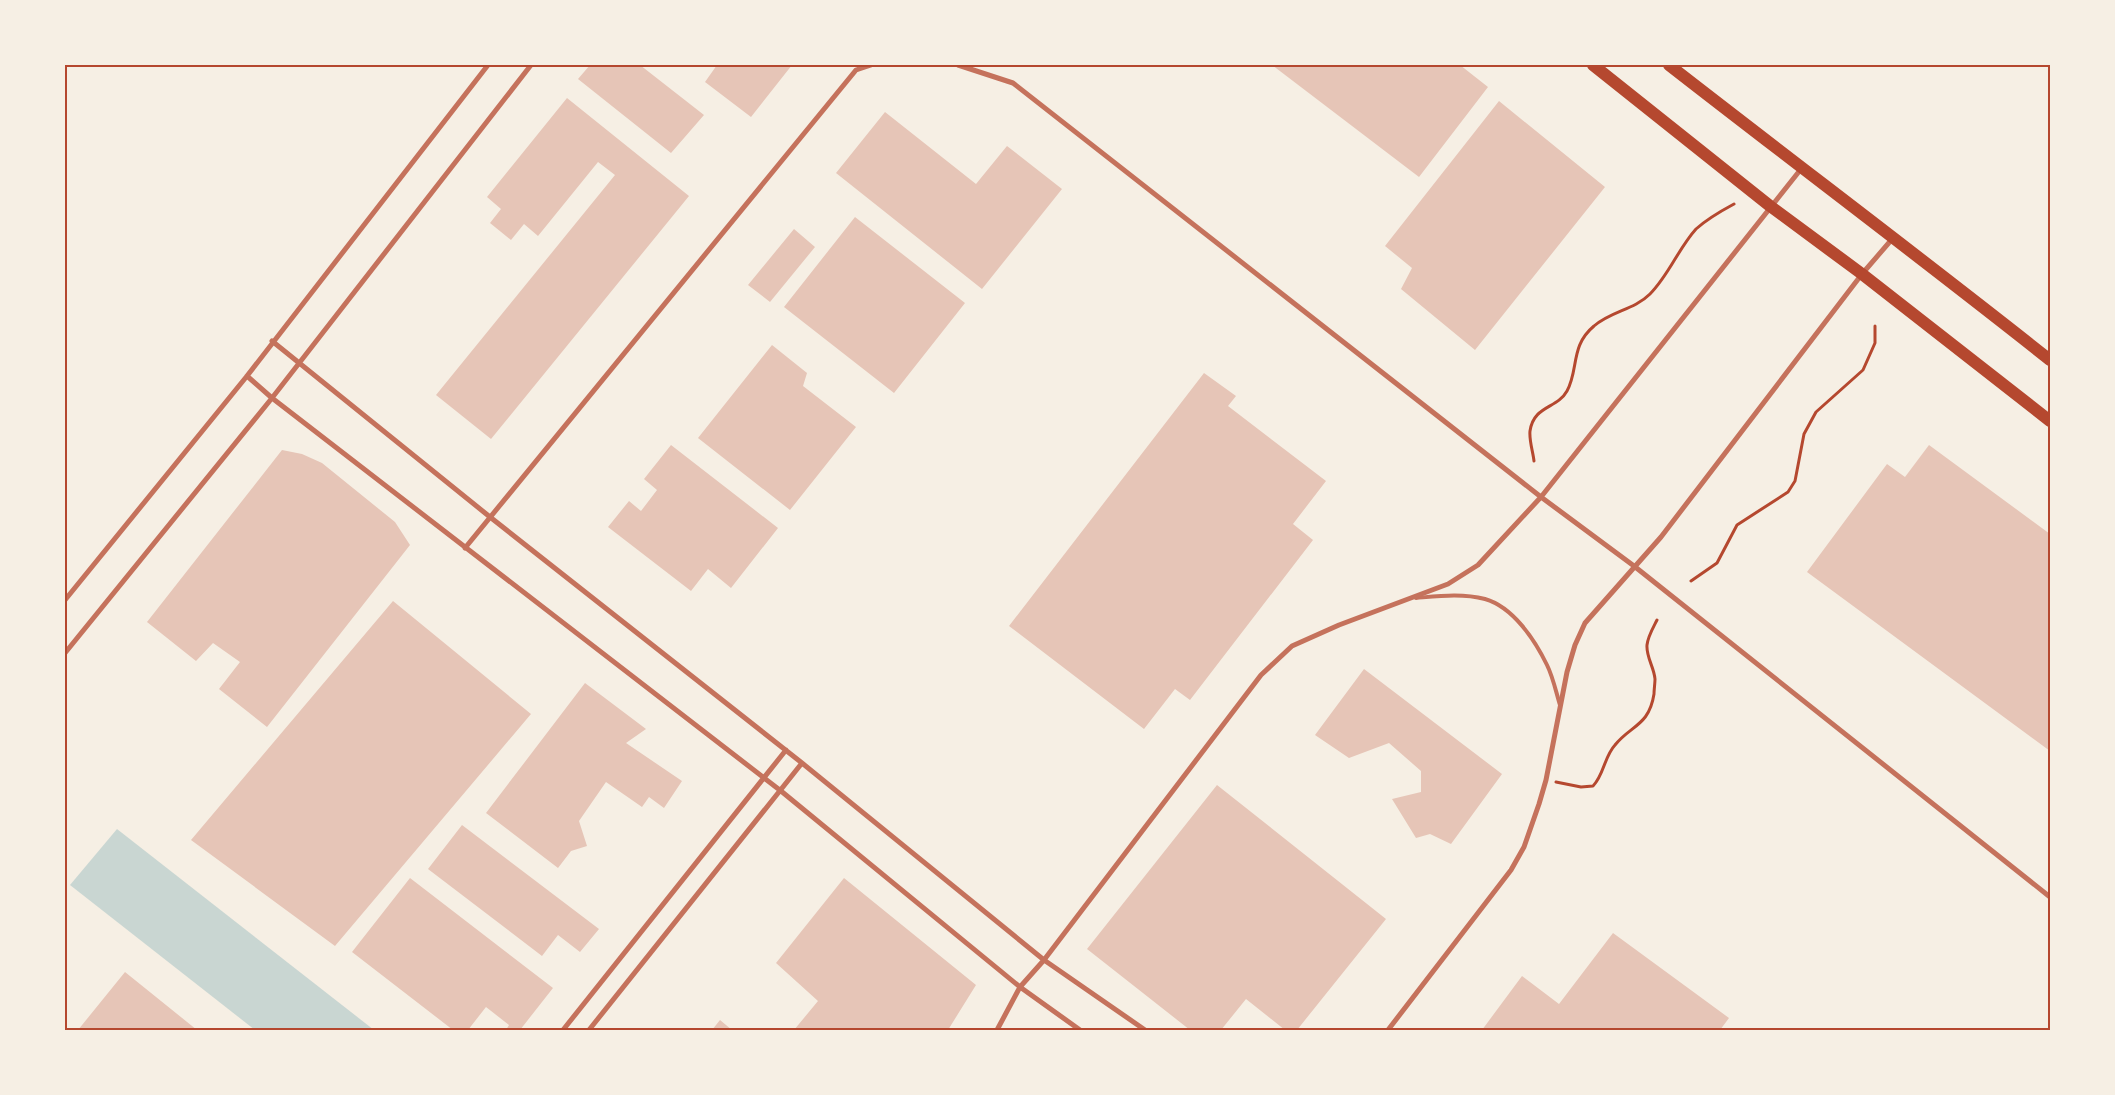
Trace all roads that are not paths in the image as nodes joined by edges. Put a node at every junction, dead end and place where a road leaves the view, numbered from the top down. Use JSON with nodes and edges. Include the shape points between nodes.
{"nodes":[{"id":1,"x":488,"y":65,"type":"edge"},
{"id":2,"x":531,"y":65,"type":"edge"},
{"id":3,"x":871,"y":65,"type":"edge"},
{"id":4,"x":958,"y":65,"type":"edge"},
{"id":5,"x":1593,"y":65,"type":"edge"},
{"id":6,"x":1670,"y":65,"type":"edge"},
{"id":7,"x":1802,"y":168,"type":"junction"},
{"id":8,"x":1770,"y":206,"type":"junction"},
{"id":9,"x":1895,"y":237,"type":"junction"},
{"id":10,"x":1862,"y":274,"type":"junction"},
{"id":11,"x":272,"y":341,"type":"junction"},
{"id":12,"x":2050,"y":360,"type":"edge"},
{"id":13,"x":298,"y":363,"type":"junction"},
{"id":14,"x":247,"y":376,"type":"junction"},
{"id":15,"x":272,"y":398,"type":"junction"},
{"id":16,"x":2050,"y":421,"type":"edge"},
{"id":17,"x":1541,"y":497,"type":"junction"},
{"id":18,"x":490,"y":517,"type":"junction"},
{"id":19,"x":465,"y":548,"type":"junction"},
{"id":20,"x":1634,"y":566,"type":"junction"},
{"id":21,"x":1416,"y":598,"type":"junction"},
{"id":22,"x":65,"y":600,"type":"edge"},
{"id":23,"x":65,"y":653,"type":"edge"},
{"id":24,"x":1560,"y":708,"type":"junction"},
{"id":25,"x":786,"y":750,"type":"junction"},
{"id":26,"x":802,"y":762,"type":"junction"},
{"id":27,"x":764,"y":778,"type":"junction"},
{"id":28,"x":781,"y":791,"type":"junction"},
{"id":29,"x":2050,"y":897,"type":"edge"},
{"id":30,"x":1044,"y":960,"type":"junction"},
{"id":31,"x":1020,"y":987,"type":"junction"},
{"id":32,"x":563,"y":1030,"type":"edge"},
{"id":33,"x":589,"y":1030,"type":"edge"},
{"id":34,"x":997,"y":1030,"type":"edge"},
{"id":35,"x":1080,"y":1030,"type":"edge"},
{"id":36,"x":1145,"y":1030,"type":"edge"},
{"id":37,"x":1388,"y":1030,"type":"edge"}],
"edges":[{"from":1,"to":11,"type":"street"},
{"from":2,"to":13,"type":"street"},
{"from":3,"to":18,"type":"street","via":[[856,70]]},
{"from":4,"to":17,"type":"street","via":[[1013,82]]},
{"from":5,"to":8,"type":"main road"},
{"from":6,"to":7,"type":"main road"},
{"from":7,"to":8,"type":"street"},
{"from":7,"to":9,"type":"main road"},
{"from":8,"to":10,"type":"main road"},
{"from":8,"to":17,"type":"street"},
{"from":9,"to":10,"type":"street"},
{"from":9,"to":12,"type":"main road"},
{"from":10,"to":16,"type":"main road"},
{"from":10,"to":20,"type":"street","via":[[1661,537]]},
{"from":11,"to":13,"type":"street"},
{"from":11,"to":14,"type":"street"},
{"from":13,"to":15,"type":"street"},
{"from":13,"to":18,"type":"street"},
{"from":14,"to":15,"type":"street"},
{"from":14,"to":22,"type":"street"},
{"from":15,"to":19,"type":"street"},
{"from":15,"to":23,"type":"street"},
{"from":17,"to":20,"type":"street"},
{"from":17,"to":21,"type":"street","via":[[1478,565],[1448,584]]},
{"from":18,"to":19,"type":"street"},
{"from":18,"to":25,"type":"street"},
{"from":19,"to":27,"type":"street"},
{"from":20,"to":24,"type":"street","via":[[1585,623],[1575,645]]},
{"from":20,"to":29,"type":"street"},
{"from":21,"to":24,"type":"lane","via":[[1469,596],[1487,599],[1504,610],[1523,626],[1548,666]]},
{"from":21,"to":30,"type":"street","via":[[1339,625],[1292,646],[1261,675]]},
{"from":24,"to":37,"type":"street","via":[[1546,780],[1524,847]]},
{"from":25,"to":26,"type":"street"},
{"from":25,"to":27,"type":"street"},
{"from":26,"to":28,"type":"street"},
{"from":26,"to":30,"type":"street"},
{"from":27,"to":28,"type":"street"},
{"from":27,"to":32,"type":"street"},
{"from":28,"to":31,"type":"street"},
{"from":28,"to":33,"type":"street"},
{"from":30,"to":31,"type":"street"},
{"from":30,"to":36,"type":"street"},
{"from":31,"to":34,"type":"street"},
{"from":31,"to":35,"type":"street"}]}
